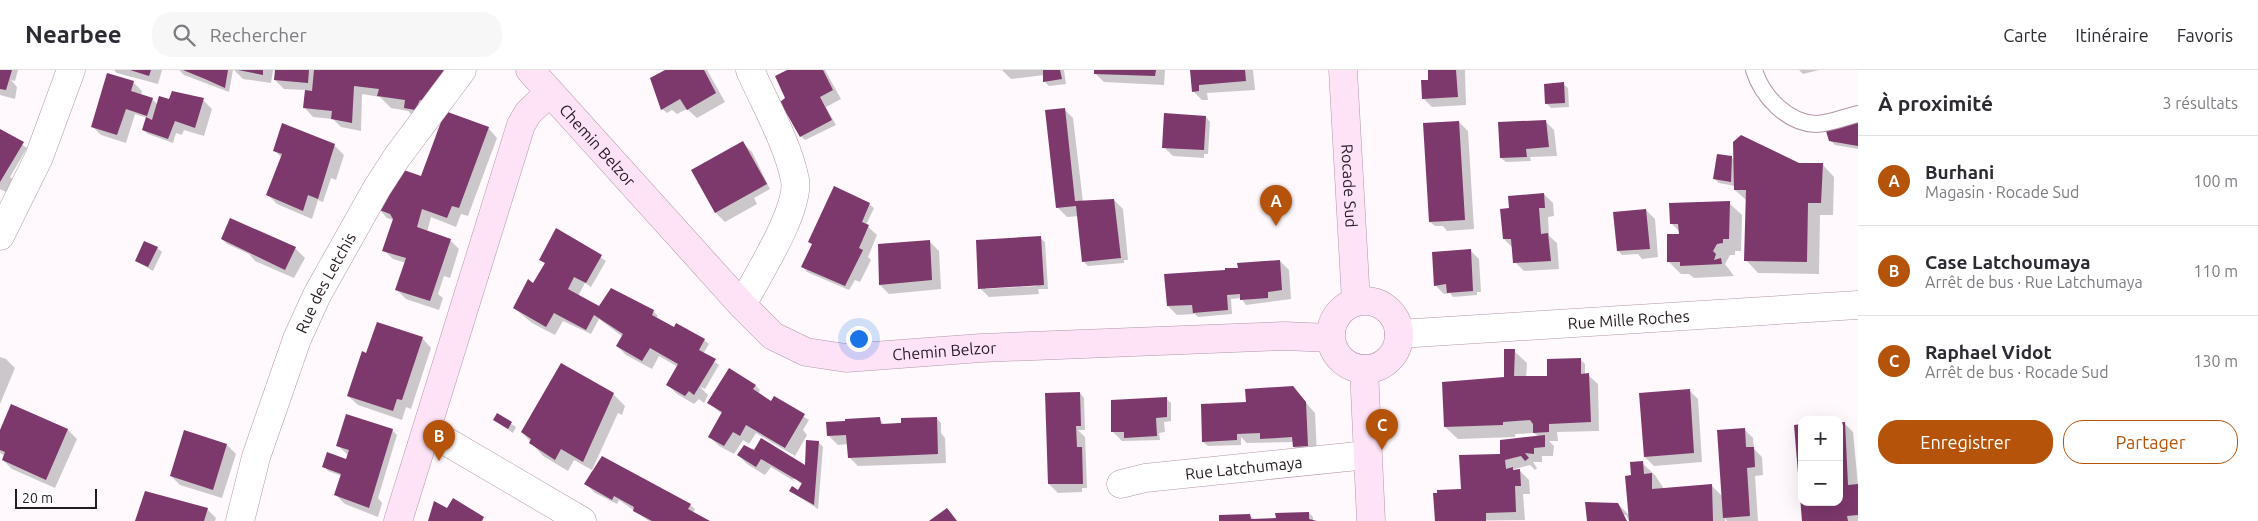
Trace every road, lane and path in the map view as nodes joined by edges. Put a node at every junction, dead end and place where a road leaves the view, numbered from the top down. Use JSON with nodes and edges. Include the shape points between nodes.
{"nodes":[{"id":1,"x":70,"y":70,"type":"edge"},
{"id":2,"x":462,"y":70,"type":"edge"},
{"id":3,"x":530,"y":70,"type":"edge"},
{"id":4,"x":750,"y":70,"type":"edge"},
{"id":5,"x":1344,"y":70,"type":"edge"},
{"id":6,"x":1754,"y":70,"type":"edge"},
{"id":7,"x":548,"y":92,"type":"junction"},
{"id":8,"x":1858,"y":114,"type":"edge"},
{"id":9,"x":0,"y":236,"type":"edge"},
{"id":10,"x":1356,"y":302,"type":"junction"},
{"id":11,"x":1858,"y":304,"type":"edge"},
{"id":12,"x":742,"y":305,"type":"junction"},
{"id":13,"x":1399,"y":334,"type":"junction"},
{"id":14,"x":1330,"y":338,"type":"junction"},
{"id":15,"x":1364,"y":369,"type":"junction"},
{"id":16,"x":427,"y":430,"type":"junction"},
{"id":17,"x":1367,"y":455,"type":"junction"},
{"id":18,"x":1121,"y":484,"type":"dead end"},
{"id":19,"x":240,"y":521,"type":"edge"},
{"id":20,"x":398,"y":521,"type":"edge"},
{"id":21,"x":582,"y":521,"type":"edge"},
{"id":22,"x":1371,"y":521,"type":"edge"}],
"edges":[{"from":1,"to":9,"type":"street","via":[[39,156]]},
{"from":2,"to":19,"type":"street","name":"Rue des Letchis","via":[[377,188],[318,295],[297,339],[256,457]]},
{"from":3,"to":7,"type":"street","name":"Chemin Belzor"},
{"from":4,"to":12,"type":"street","via":[[784,147],[795,181],[791,211]]},
{"from":5,"to":10,"type":"street","name":"Rocade Sud"},
{"from":6,"to":8,"type":"lane","via":[[1768,96],[1783,112],[1800,122],[1818,124]]},
{"from":7,"to":12,"type":"street","name":"Chemin Belzor"},
{"from":7,"to":16,"type":"street","via":[[521,125]]},
{"from":10,"to":13,"type":"street","via":[[1376,303],[1385,308],[1393,315]]},
{"from":10,"to":14,"type":"street","via":[[1334,319]]},
{"from":11,"to":13,"type":"street","name":"Rue Mille Roches"},
{"from":12,"to":14,"type":"street","name":"Chemin Belzor","via":[[773,336],[806,352],[846,358],[980,348],[1285,336]]},
{"from":13,"to":15,"type":"street","via":[[1392,355],[1385,362],[1375,368]]},
{"from":14,"to":15,"type":"street","via":[[1338,357],[1354,368]]},
{"from":15,"to":17,"type":"street"},
{"from":16,"to":20,"type":"street"},
{"from":16,"to":21,"type":"street"},
{"from":17,"to":18,"type":"street","name":"Rue Latchumaya","via":[[1145,478]]},
{"from":17,"to":22,"type":"street"}]}
